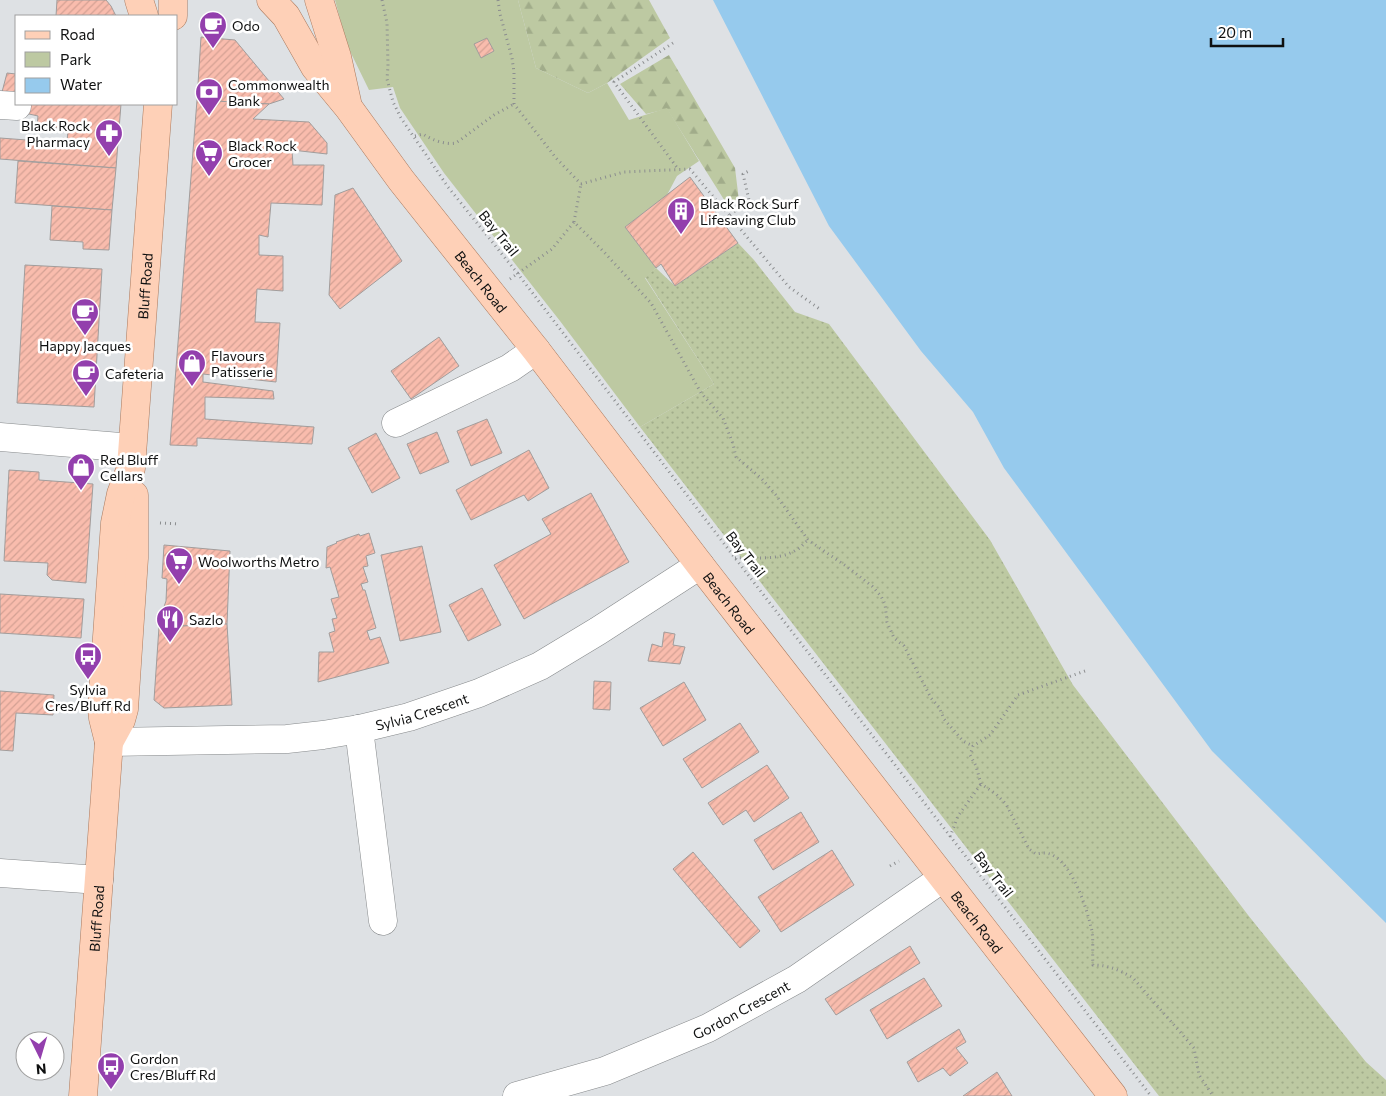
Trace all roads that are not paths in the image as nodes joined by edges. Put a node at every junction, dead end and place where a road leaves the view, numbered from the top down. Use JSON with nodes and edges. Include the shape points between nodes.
{"nodes":[{"id":1,"x":139,"y":0,"type":"edge"},
{"id":2,"x":173,"y":0,"type":"edge"},
{"id":3,"x":270,"y":0,"type":"edge"},
{"id":4,"x":319,"y":0,"type":"edge"},
{"id":5,"x":144,"y":15,"type":"edge"},
{"id":6,"x":173,"y":15,"type":"edge"},
{"id":7,"x":158,"y":105,"type":"edge"},
{"id":8,"x":348,"y":107,"type":"junction"},
{"id":9,"x":536,"y":350,"type":"junction"},
{"id":10,"x":396,"y":423,"type":"dead end"},
{"id":11,"x":0,"y":437,"type":"edge"},
{"id":12,"x":132,"y":458,"type":"junction"},
{"id":13,"x":700,"y":565,"type":"junction"},
{"id":14,"x":359,"y":729,"type":"junction"},
{"id":15,"x":109,"y":742,"type":"junction"},
{"id":16,"x":0,"y":873,"type":"edge"},
{"id":17,"x":943,"y":878,"type":"junction"},
{"id":18,"x":99,"y":880,"type":"junction"},
{"id":19,"x":383,"y":921,"type":"dead end"},
{"id":20,"x":83,"y":1096,"type":"edge"},
{"id":21,"x":517,"y":1096,"type":"edge"},
{"id":22,"x":1112,"y":1096,"type":"edge"}],
"edges":[{"from":1,"to":5,"type":"main road"},
{"from":2,"to":6,"type":"main road"},
{"from":3,"to":8,"type":"main road","name":"Beach Road","via":[[286,16],[315,67]]},
{"from":4,"to":8,"type":"main road","name":"Beach Road"},
{"from":7,"to":12,"type":"main road","name":"Bluff Road"},
{"from":8,"to":9,"type":"main road","name":"Beach Road"},
{"from":9,"to":10,"type":"street","via":[[510,368]]},
{"from":9,"to":13,"type":"main road","name":"Beach Road"},
{"from":11,"to":12,"type":"street"},
{"from":12,"to":15,"type":"main road","name":"Bluff Road","via":[[115,524],[102,708]]},
{"from":13,"to":14,"type":"street","name":"Sylvia Crescent","via":[[540,666],[436,708]]},
{"from":13,"to":17,"type":"main road","name":"Beach Road"},
{"from":14,"to":15,"type":"street","name":"Sylvia Crescent","via":[[287,739]]},
{"from":14,"to":19,"type":"street"},
{"from":15,"to":18,"type":"main road","name":"Bluff Road"},
{"from":16,"to":18,"type":"street"},
{"from":17,"to":21,"type":"street","name":"Gordon Crescent","via":[[798,979],[708,1028],[605,1071]]},
{"from":17,"to":22,"type":"main road","name":"Beach Road"},
{"from":18,"to":20,"type":"main road","name":"Bluff Road"}]}
